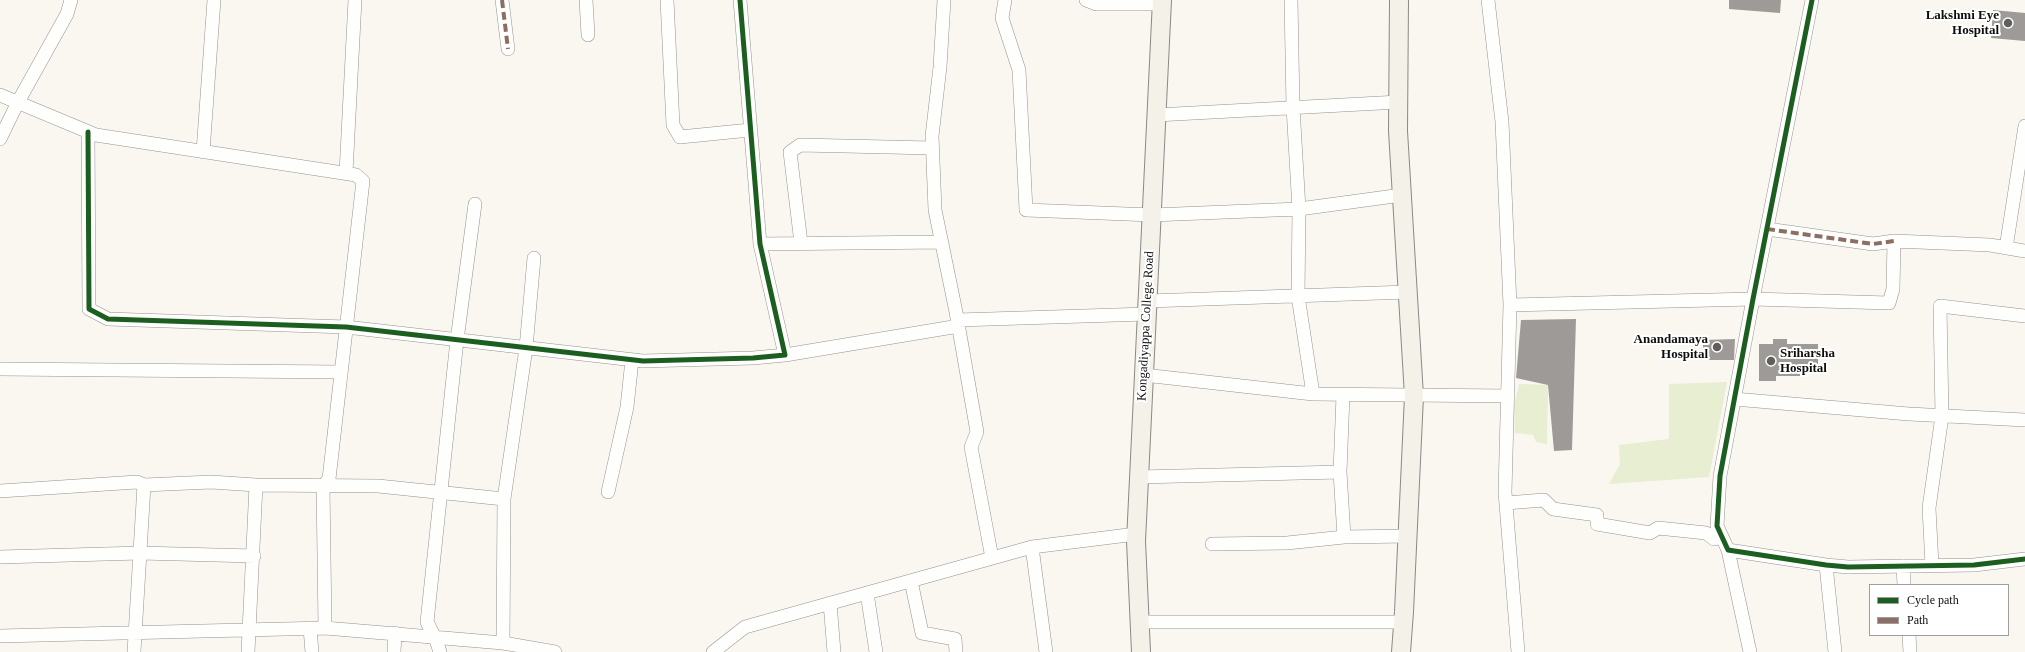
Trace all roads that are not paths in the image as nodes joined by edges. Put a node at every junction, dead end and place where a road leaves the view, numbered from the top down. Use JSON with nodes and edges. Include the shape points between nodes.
{"nodes":[{"id":1,"x":71,"y":0,"type":"edge"},
{"id":2,"x":214,"y":0,"type":"edge"},
{"id":3,"x":355,"y":0,"type":"edge"},
{"id":4,"x":502,"y":0,"type":"edge"},
{"id":5,"x":586,"y":0,"type":"edge"},
{"id":6,"x":667,"y":0,"type":"edge"},
{"id":7,"x":740,"y":0,"type":"edge"},
{"id":8,"x":944,"y":0,"type":"edge"},
{"id":9,"x":1005,"y":0,"type":"edge"},
{"id":10,"x":1086,"y":0,"type":"edge"},
{"id":11,"x":1291,"y":0,"type":"edge"},
{"id":12,"x":1399,"y":0,"type":"edge"},
{"id":13,"x":1488,"y":0,"type":"edge"},
{"id":14,"x":1812,"y":0,"type":"edge"},
{"id":15,"x":1162,"y":2,"type":"edge"},
{"id":16,"x":588,"y":36,"type":"dead end"},
{"id":17,"x":508,"y":49,"type":"dead end"},
{"id":18,"x":0,"y":95,"type":"edge"},
{"id":19,"x":18,"y":102,"type":"junction"},
{"id":20,"x":1399,"y":102,"type":"junction"},
{"id":21,"x":1293,"y":107,"type":"junction"},
{"id":22,"x":1156,"y":114,"type":"junction"},
{"id":23,"x":2025,"y":126,"type":"edge"},
{"id":24,"x":750,"y":130,"type":"junction"},
{"id":25,"x":88,"y":132,"type":"junction"},
{"id":26,"x":0,"y":139,"type":"edge"},
{"id":27,"x":932,"y":148,"type":"junction"},
{"id":28,"x":203,"y":152,"type":"junction"},
{"id":29,"x":356,"y":175,"type":"junction"},
{"id":30,"x":1402,"y":195,"type":"junction"},
{"id":31,"x":475,"y":204,"type":"dead end"},
{"id":32,"x":1299,"y":209,"type":"junction"},
{"id":33,"x":1152,"y":215,"type":"junction"},
{"id":34,"x":1767,"y":229,"type":"junction"},
{"id":35,"x":1894,"y":241,"type":"junction"},
{"id":36,"x":942,"y":242,"type":"junction"},
{"id":37,"x":801,"y":243,"type":"junction"},
{"id":38,"x":760,"y":244,"type":"junction"},
{"id":39,"x":2006,"y":248,"type":"junction"},
{"id":40,"x":2025,"y":251,"type":"edge"},
{"id":41,"x":534,"y":258,"type":"dead end"},
{"id":42,"x":1408,"y":292,"type":"junction"},
{"id":43,"x":1298,"y":296,"type":"junction"},
{"id":44,"x":1753,"y":299,"type":"junction"},
{"id":45,"x":1510,"y":305,"type":"junction"},
{"id":46,"x":1147,"y":307,"type":"junction"},
{"id":47,"x":2025,"y":316,"type":"edge"},
{"id":48,"x":958,"y":323,"type":"junction"},
{"id":49,"x":346,"y":327,"type":"junction"},
{"id":50,"x":457,"y":340,"type":"junction"},
{"id":51,"x":526,"y":347,"type":"junction"},
{"id":52,"x":785,"y":355,"type":"junction"},
{"id":53,"x":632,"y":360,"type":"junction"},
{"id":54,"x":0,"y":369,"type":"edge"},
{"id":55,"x":341,"y":372,"type":"junction"},
{"id":56,"x":1144,"y":375,"type":"junction"},
{"id":57,"x":1312,"y":394,"type":"junction"},
{"id":58,"x":1342,"y":395,"type":"junction"},
{"id":59,"x":1414,"y":396,"type":"junction"},
{"id":60,"x":1508,"y":396,"type":"junction"},
{"id":61,"x":1734,"y":399,"type":"junction"},
{"id":62,"x":1942,"y":416,"type":"junction"},
{"id":63,"x":2025,"y":420,"type":"edge"},
{"id":64,"x":1340,"y":472,"type":"junction"},
{"id":65,"x":1139,"y":477,"type":"junction"},
{"id":66,"x":144,"y":485,"type":"junction"},
{"id":67,"x":256,"y":485,"type":"junction"},
{"id":68,"x":323,"y":486,"type":"junction"},
{"id":69,"x":0,"y":491,"type":"edge"},
{"id":70,"x":608,"y":492,"type":"dead end"},
{"id":71,"x":442,"y":493,"type":"junction"},
{"id":72,"x":504,"y":499,"type":"junction"},
{"id":73,"x":1506,"y":502,"type":"junction"},
{"id":74,"x":1136,"y":534,"type":"junction"},
{"id":75,"x":1408,"y":536,"type":"junction"},
{"id":76,"x":1344,"y":537,"type":"junction"},
{"id":77,"x":1722,"y":537,"type":"junction"},
{"id":78,"x":1212,"y":544,"type":"dead end"},
{"id":79,"x":1032,"y":547,"type":"junction"},
{"id":80,"x":1728,"y":550,"type":"junction"},
{"id":81,"x":140,"y":553,"type":"junction"},
{"id":82,"x":254,"y":556,"type":"junction"},
{"id":83,"x":0,"y":557,"type":"edge"},
{"id":84,"x":992,"y":558,"type":"junction"},
{"id":85,"x":2025,"y":559,"type":"edge"},
{"id":86,"x":1826,"y":565,"type":"junction"},
{"id":87,"x":1932,"y":565,"type":"junction"},
{"id":88,"x":1903,"y":566,"type":"junction"},
{"id":89,"x":911,"y":581,"type":"junction"},
{"id":90,"x":1904,"y":584,"type":"edge"},
{"id":91,"x":867,"y":593,"type":"junction"},
{"id":92,"x":830,"y":603,"type":"junction"},
{"id":93,"x":1140,"y":622,"type":"junction"},
{"id":94,"x":1404,"y":622,"type":"junction"},
{"id":95,"x":310,"y":628,"type":"junction"},
{"id":96,"x":325,"y":628,"type":"junction"},
{"id":97,"x":250,"y":630,"type":"junction"},
{"id":98,"x":134,"y":632,"type":"junction"},
{"id":99,"x":395,"y":633,"type":"junction"},
{"id":100,"x":0,"y":636,"type":"edge"},
{"id":101,"x":435,"y":636,"type":"junction"},
{"id":102,"x":1908,"y":636,"type":"edge"},
{"id":103,"x":503,"y":643,"type":"junction"},
{"id":104,"x":532,"y":650,"type":"edge"},
{"id":105,"x":134,"y":652,"type":"edge"},
{"id":106,"x":248,"y":652,"type":"edge"},
{"id":107,"x":312,"y":652,"type":"edge"},
{"id":108,"x":394,"y":652,"type":"edge"},
{"id":109,"x":440,"y":652,"type":"edge"},
{"id":110,"x":555,"y":652,"type":"edge"},
{"id":111,"x":712,"y":652,"type":"edge"},
{"id":112,"x":834,"y":652,"type":"edge"},
{"id":113,"x":876,"y":652,"type":"edge"},
{"id":114,"x":956,"y":652,"type":"edge"},
{"id":115,"x":1046,"y":652,"type":"edge"},
{"id":116,"x":1141,"y":652,"type":"edge"},
{"id":117,"x":1401,"y":652,"type":"edge"},
{"id":118,"x":1518,"y":652,"type":"edge"},
{"id":119,"x":1750,"y":652,"type":"edge"},
{"id":120,"x":1835,"y":652,"type":"edge"},
{"id":121,"x":1910,"y":652,"type":"edge"}],
"edges":[{"from":1,"to":19,"type":"street","via":[[67,14]]},
{"from":2,"to":28,"type":"street"},
{"from":3,"to":29,"type":"street","via":[[346,173]]},
{"from":4,"to":17,"type":"street"},
{"from":5,"to":16,"type":"street"},
{"from":6,"to":24,"type":"street","via":[[673,125],[680,137]]},
{"from":7,"to":24,"type":"street"},
{"from":8,"to":27,"type":"street"},
{"from":9,"to":33,"type":"street","via":[[1002,18],[1019,70],[1026,210]]},
{"from":10,"to":15,"type":"street","via":[[1096,4]]},
{"from":11,"to":21,"type":"street"},
{"from":12,"to":20,"type":"street"},
{"from":13,"to":45,"type":"street","via":[[1502,122]]},
{"from":14,"to":34,"type":"street"},
{"from":15,"to":22,"type":"street","name":"Kongadiyappa College Road"},
{"from":18,"to":19,"type":"street"},
{"from":19,"to":25,"type":"street"},
{"from":19,"to":26,"type":"street"},
{"from":20,"to":21,"type":"street"},
{"from":20,"to":30,"type":"street"},
{"from":21,"to":22,"type":"street"},
{"from":21,"to":32,"type":"street"},
{"from":22,"to":33,"type":"street","name":"Kongadiyappa College Road"},
{"from":23,"to":39,"type":"street"},
{"from":24,"to":38,"type":"street"},
{"from":25,"to":28,"type":"street"},
{"from":25,"to":49,"type":"street","via":[[89,309],[108,319]]},
{"from":27,"to":36,"type":"street","via":[[935,210]]},
{"from":27,"to":37,"type":"street","via":[[800,145],[790,152]]},
{"from":28,"to":29,"type":"street"},
{"from":29,"to":49,"type":"street","via":[[363,181]]},
{"from":30,"to":32,"type":"street"},
{"from":30,"to":42,"type":"street"},
{"from":31,"to":50,"type":"street"},
{"from":32,"to":33,"type":"street"},
{"from":32,"to":43,"type":"street"},
{"from":33,"to":46,"type":"street","name":"Kongadiyappa College Road"},
{"from":34,"to":35,"type":"street","via":[[1873,244]]},
{"from":34,"to":44,"type":"street"},
{"from":35,"to":39,"type":"street"},
{"from":35,"to":44,"type":"street","via":[[1893,289],[1890,304]]},
{"from":36,"to":37,"type":"street"},
{"from":36,"to":48,"type":"street"},
{"from":37,"to":38,"type":"street"},
{"from":38,"to":52,"type":"street"},
{"from":39,"to":40,"type":"street"},
{"from":41,"to":51,"type":"street"},
{"from":42,"to":43,"type":"street"},
{"from":42,"to":59,"type":"street"},
{"from":43,"to":46,"type":"street"},
{"from":43,"to":57,"type":"street"},
{"from":44,"to":45,"type":"street"},
{"from":44,"to":61,"type":"street"},
{"from":45,"to":60,"type":"street"},
{"from":46,"to":48,"type":"street"},
{"from":46,"to":56,"type":"street","name":"Kongadiyappa College Road"},
{"from":47,"to":62,"type":"street","via":[[1940,306]]},
{"from":48,"to":52,"type":"street"},
{"from":48,"to":84,"type":"street","via":[[976,432],[971,448]]},
{"from":49,"to":50,"type":"street"},
{"from":49,"to":55,"type":"street"},
{"from":50,"to":51,"type":"street"},
{"from":50,"to":71,"type":"street"},
{"from":51,"to":53,"type":"street"},
{"from":51,"to":72,"type":"street"},
{"from":52,"to":53,"type":"street"},
{"from":53,"to":70,"type":"street","via":[[627,407]]},
{"from":54,"to":55,"type":"street"},
{"from":55,"to":68,"type":"street","via":[[329,479]]},
{"from":56,"to":57,"type":"street"},
{"from":56,"to":65,"type":"street","name":"Kongadiyappa College Road"},
{"from":57,"to":58,"type":"street"},
{"from":58,"to":59,"type":"street"},
{"from":58,"to":64,"type":"street"},
{"from":59,"to":60,"type":"street"},
{"from":59,"to":75,"type":"street"},
{"from":60,"to":73,"type":"street"},
{"from":61,"to":62,"type":"street"},
{"from":61,"to":77,"type":"street","via":[[1720,476],[1718,526]]},
{"from":62,"to":63,"type":"street"},
{"from":62,"to":87,"type":"street","via":[[1929,508]]},
{"from":64,"to":65,"type":"street"},
{"from":64,"to":76,"type":"street"},
{"from":65,"to":74,"type":"street","name":"Kongadiyappa College Road"},
{"from":66,"to":67,"type":"street","via":[[211,482]]},
{"from":66,"to":69,"type":"street","via":[[137,482]]},
{"from":66,"to":81,"type":"street"},
{"from":67,"to":68,"type":"street"},
{"from":67,"to":82,"type":"street"},
{"from":68,"to":71,"type":"street","via":[[378,486]]},
{"from":68,"to":96,"type":"street"},
{"from":71,"to":72,"type":"street"},
{"from":71,"to":101,"type":"street","via":[[427,622]]},
{"from":72,"to":103,"type":"street"},
{"from":73,"to":77,"type":"street","via":[[1544,500],[1553,509],[1596,515],[1597,524],[1650,533],[1658,528],[1706,533],[1714,539]]},
{"from":73,"to":118,"type":"street"},
{"from":74,"to":79,"type":"street"},
{"from":74,"to":93,"type":"street","name":"Kongadiyappa College Road"},
{"from":75,"to":76,"type":"street"},
{"from":75,"to":94,"type":"street"},
{"from":76,"to":78,"type":"street","via":[[1287,543]]},
{"from":77,"to":80,"type":"street"},
{"from":79,"to":84,"type":"street"},
{"from":79,"to":115,"type":"street"},
{"from":80,"to":86,"type":"street"},
{"from":80,"to":119,"type":"street"},
{"from":81,"to":82,"type":"street"},
{"from":81,"to":83,"type":"street"},
{"from":81,"to":98,"type":"street"},
{"from":82,"to":97,"type":"street"},
{"from":84,"to":89,"type":"street"},
{"from":85,"to":87,"type":"street","via":[[1974,565]]},
{"from":86,"to":88,"type":"street"},
{"from":86,"to":120,"type":"street"},
{"from":87,"to":88,"type":"street"},
{"from":88,"to":90,"type":"street"},
{"from":89,"to":91,"type":"street"},
{"from":89,"to":114,"type":"street","via":[[922,633],[955,639]]},
{"from":91,"to":92,"type":"street"},
{"from":91,"to":113,"type":"street"},
{"from":92,"to":111,"type":"street","via":[[744,627]]},
{"from":92,"to":112,"type":"street"},
{"from":93,"to":94,"type":"street"},
{"from":93,"to":116,"type":"street","name":"Kongadiyappa College Road"},
{"from":94,"to":117,"type":"street"},
{"from":95,"to":96,"type":"street"},
{"from":95,"to":97,"type":"street"},
{"from":95,"to":107,"type":"street"},
{"from":96,"to":99,"type":"street"},
{"from":97,"to":98,"type":"street"},
{"from":97,"to":106,"type":"street"},
{"from":98,"to":100,"type":"street"},
{"from":98,"to":105,"type":"street"},
{"from":99,"to":101,"type":"street"},
{"from":99,"to":108,"type":"street"},
{"from":101,"to":103,"type":"street"},
{"from":101,"to":109,"type":"street"},
{"from":102,"to":121,"type":"street"},
{"from":103,"to":104,"type":"street"},
{"from":104,"to":110,"type":"street"}]}
